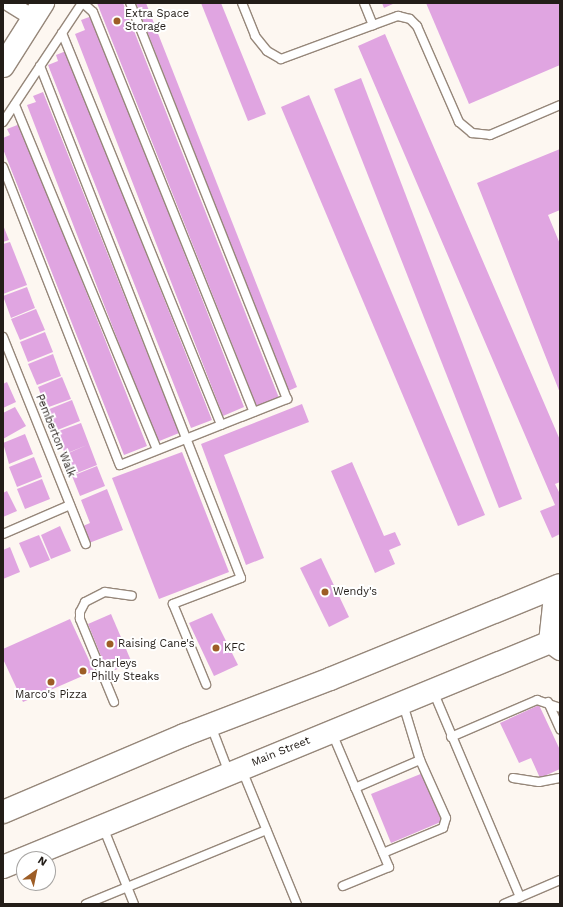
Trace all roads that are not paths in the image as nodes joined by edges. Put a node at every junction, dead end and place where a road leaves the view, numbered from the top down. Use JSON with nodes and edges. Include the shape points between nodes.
{"nodes":[{"id":1,"x":9,"y":3,"type":"edge"},
{"id":2,"x":82,"y":3,"type":"edge"},
{"id":3,"x":130,"y":3,"type":"edge"},
{"id":4,"x":242,"y":3,"type":"edge"},
{"id":5,"x":364,"y":3,"type":"edge"},
{"id":6,"x":38,"y":10,"type":"edge"},
{"id":7,"x":373,"y":26,"type":"junction"},
{"id":8,"x":62,"y":33,"type":"junction"},
{"id":9,"x":3,"y":66,"type":"edge"},
{"id":10,"x":40,"y":66,"type":"junction"},
{"id":11,"x":15,"y":105,"type":"junction"},
{"id":12,"x":560,"y":105,"type":"edge"},
{"id":13,"x":3,"y":122,"type":"edge"},
{"id":14,"x":3,"y":167,"type":"edge"},
{"id":15,"x":3,"y":337,"type":"edge"},
{"id":16,"x":254,"y":412,"type":"junction"},
{"id":17,"x":221,"y":425,"type":"junction"},
{"id":18,"x":187,"y":438,"type":"junction"},
{"id":19,"x":157,"y":450,"type":"junction"},
{"id":20,"x":70,"y":505,"type":"junction"},
{"id":21,"x":3,"y":534,"type":"edge"},
{"id":22,"x":86,"y":544,"type":"dead end"},
{"id":23,"x":557,"y":586,"type":"edge"},
{"id":24,"x":132,"y":596,"type":"dead end"},
{"id":25,"x":556,"y":643,"type":"edge"},
{"id":26,"x":206,"y":684,"type":"dead end"},
{"id":27,"x":432,"y":690,"type":"junction"},
{"id":28,"x":114,"y":702,"type":"dead end"},
{"id":29,"x":403,"y":702,"type":"junction"},
{"id":30,"x":548,"y":702,"type":"junction"},
{"id":31,"x":560,"y":708,"type":"edge"},
{"id":32,"x":210,"y":725,"type":"junction"},
{"id":33,"x":560,"y":730,"type":"edge"},
{"id":34,"x":332,"y":732,"type":"junction"},
{"id":35,"x":451,"y":737,"type":"junction"},
{"id":36,"x":420,"y":760,"type":"junction"},
{"id":37,"x":235,"y":772,"type":"junction"},
{"id":38,"x":513,"y":778,"type":"dead end"},
{"id":39,"x":560,"y":778,"type":"edge"},
{"id":40,"x":355,"y":788,"type":"junction"},
{"id":41,"x":3,"y":812,"type":"edge"},
{"id":42,"x":102,"y":826,"type":"junction"},
{"id":43,"x":266,"y":830,"type":"junction"},
{"id":44,"x":383,"y":853,"type":"junction"},
{"id":45,"x":3,"y":867,"type":"edge"},
{"id":46,"x":560,"y":880,"type":"edge"},
{"id":47,"x":343,"y":886,"type":"dead end"},
{"id":48,"x":127,"y":887,"type":"junction"},
{"id":49,"x":520,"y":897,"type":"junction"},
{"id":50,"x":86,"y":904,"type":"edge"},
{"id":51,"x":134,"y":904,"type":"edge"},
{"id":52,"x":297,"y":904,"type":"edge"},
{"id":53,"x":504,"y":904,"type":"edge"}],
"edges":[{"from":1,"to":6,"type":"street"},
{"from":2,"to":8,"type":"lane"},
{"from":2,"to":16,"type":"lane","via":[[93,12]]},
{"from":3,"to":16,"type":"lane","via":[[287,399]]},
{"from":4,"to":7,"type":"lane","via":[[255,36],[267,51],[281,58]]},
{"from":5,"to":7,"type":"lane"},
{"from":6,"to":9,"type":"main road"},
{"from":7,"to":12,"type":"lane","via":[[398,16],[410,19],[417,26],[459,122],[472,133],[490,135]]},
{"from":8,"to":10,"type":"lane"},
{"from":8,"to":17,"type":"lane"},
{"from":10,"to":11,"type":"lane"},
{"from":10,"to":18,"type":"lane"},
{"from":11,"to":13,"type":"lane"},
{"from":11,"to":19,"type":"lane"},
{"from":14,"to":19,"type":"lane","via":[[120,464]]},
{"from":15,"to":20,"type":"lane","name":"Pemberton Walk"},
{"from":16,"to":17,"type":"lane"},
{"from":17,"to":18,"type":"lane"},
{"from":18,"to":19,"type":"lane"},
{"from":18,"to":26,"type":"lane","via":[[241,578],[173,604]]},
{"from":20,"to":21,"type":"lane"},
{"from":20,"to":22,"type":"lane","name":"Pemberton Walk"},
{"from":23,"to":25,"type":"street"},
{"from":23,"to":32,"type":"main road"},
{"from":24,"to":28,"type":"lane","via":[[105,592],[85,602],[80,612],[80,619]]},
{"from":25,"to":27,"type":"main road","name":"Main Street"},
{"from":27,"to":29,"type":"main road","name":"Main Street"},
{"from":27,"to":35,"type":"lane"},
{"from":29,"to":34,"type":"main road","name":"Main Street"},
{"from":29,"to":36,"type":"lane"},
{"from":30,"to":31,"type":"lane"},
{"from":30,"to":33,"type":"lane"},
{"from":30,"to":35,"type":"lane","via":[[537,700]]},
{"from":32,"to":37,"type":"lane"},
{"from":32,"to":41,"type":"main road"},
{"from":34,"to":37,"type":"main road","name":"Main Street"},
{"from":34,"to":40,"type":"lane"},
{"from":35,"to":49,"type":"lane"},
{"from":36,"to":40,"type":"lane"},
{"from":36,"to":44,"type":"lane","via":[[446,818],[443,828]]},
{"from":37,"to":42,"type":"main road","name":"Main Street"},
{"from":37,"to":43,"type":"lane"},
{"from":38,"to":39,"type":"lane","via":[[539,782]]},
{"from":40,"to":44,"type":"lane"},
{"from":42,"to":45,"type":"main road","name":"Main Street"},
{"from":42,"to":48,"type":"lane"},
{"from":43,"to":48,"type":"lane"},
{"from":43,"to":52,"type":"lane"},
{"from":44,"to":47,"type":"lane","via":[[389,868]]},
{"from":46,"to":49,"type":"lane"},
{"from":48,"to":50,"type":"lane"},
{"from":48,"to":51,"type":"lane"},
{"from":49,"to":53,"type":"lane"}]}
